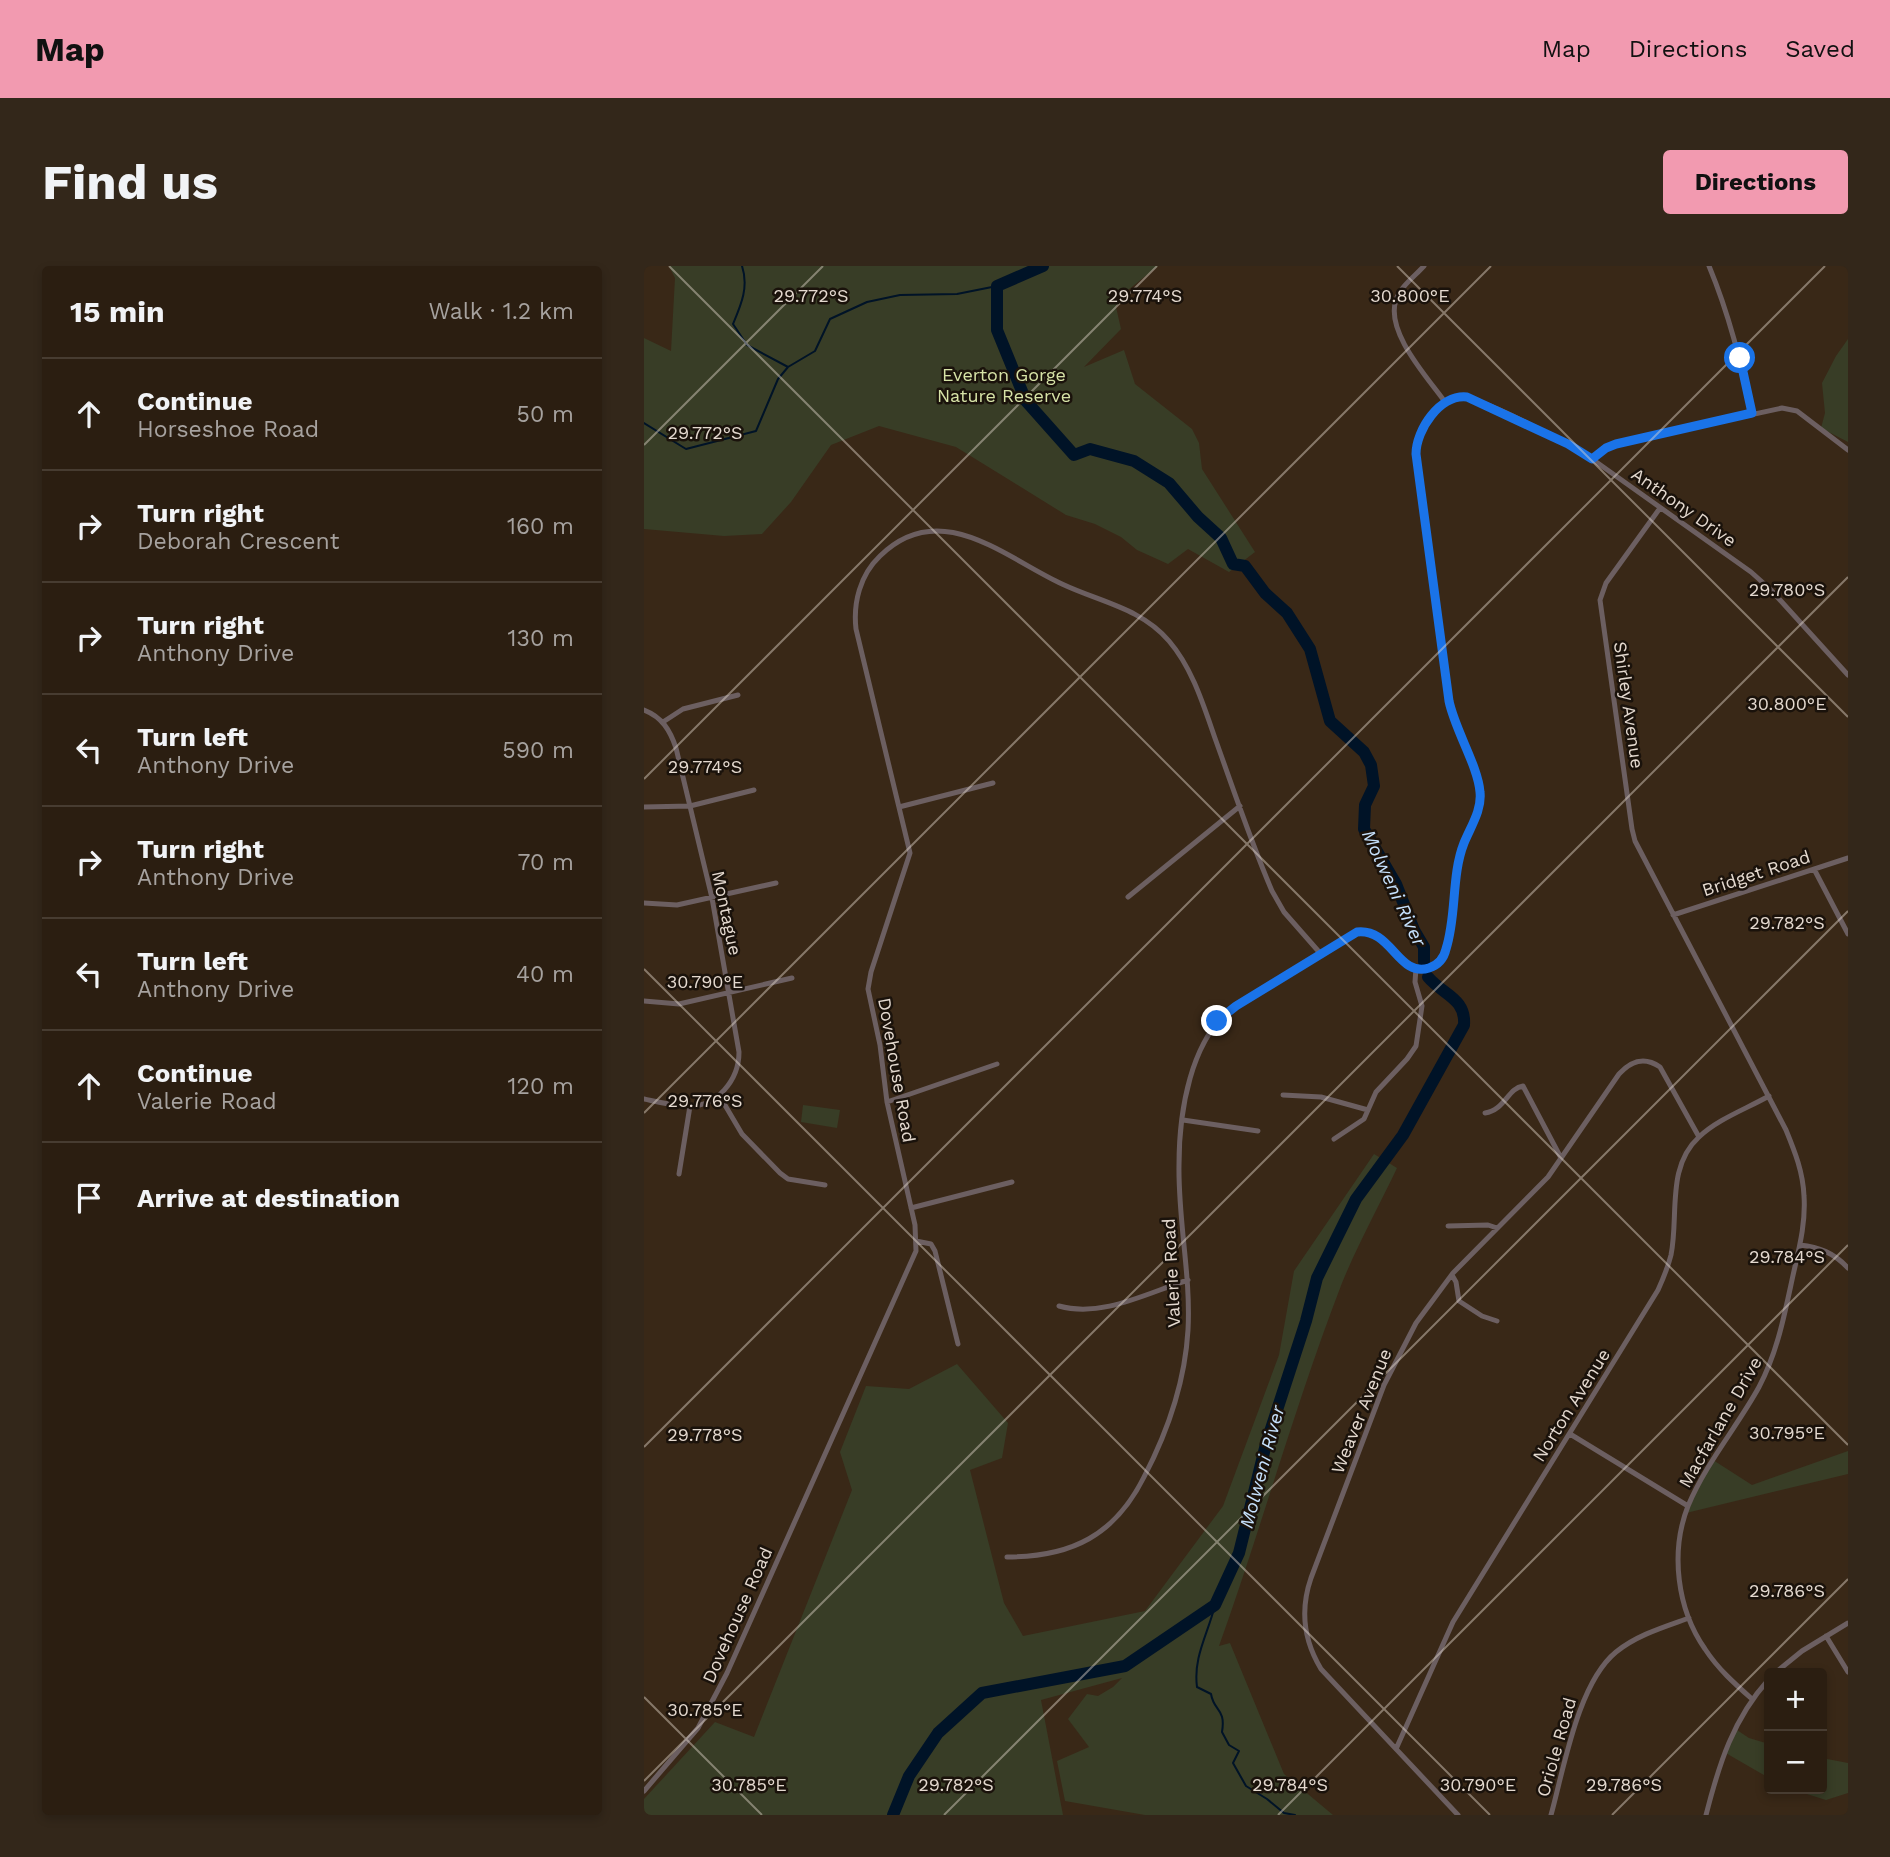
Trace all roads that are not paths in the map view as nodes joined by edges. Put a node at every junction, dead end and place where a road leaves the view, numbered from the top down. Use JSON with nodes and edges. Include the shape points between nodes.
{"nodes":[{"id":1,"x":1424,"y":266,"type":"edge"},
{"id":2,"x":1709,"y":266,"type":"edge"},
{"id":3,"x":1445,"y":402,"type":"junction"},
{"id":4,"x":1752,"y":413,"type":"junction"},
{"id":5,"x":1848,"y":450,"type":"edge"},
{"id":6,"x":1592,"y":459,"type":"junction"},
{"id":7,"x":1660,"y":508,"type":"junction"},
{"id":8,"x":1848,"y":675,"type":"edge"},
{"id":9,"x":738,"y":695,"type":"dead end"},
{"id":10,"x":644,"y":710,"type":"edge"},
{"id":11,"x":663,"y":722,"type":"junction"},
{"id":12,"x":993,"y":783,"type":"dead end"},
{"id":13,"x":754,"y":790,"type":"dead end"},
{"id":14,"x":690,"y":806,"type":"junction"},
{"id":15,"x":1240,"y":806,"type":"junction"},
{"id":16,"x":644,"y":807,"type":"edge"},
{"id":17,"x":899,"y":807,"type":"junction"},
{"id":18,"x":1848,"y":858,"type":"edge"},
{"id":19,"x":1814,"y":869,"type":"junction"},
{"id":20,"x":776,"y":883,"type":"dead end"},
{"id":21,"x":1128,"y":897,"type":"dead end"},
{"id":22,"x":712,"y":898,"type":"junction"},
{"id":23,"x":644,"y":903,"type":"edge"},
{"id":24,"x":1673,"y":915,"type":"junction"},
{"id":25,"x":1848,"y":934,"type":"edge"},
{"id":26,"x":1320,"y":953,"type":"junction"},
{"id":27,"x":1416,"y":968,"type":"junction"},
{"id":28,"x":792,"y":978,"type":"dead end"},
{"id":29,"x":729,"y":993,"type":"junction"},
{"id":30,"x":644,"y":1001,"type":"edge"},
{"id":31,"x":997,"y":1064,"type":"dead end"},
{"id":32,"x":719,"y":1095,"type":"junction"},
{"id":33,"x":1283,"y":1095,"type":"dead end"},
{"id":34,"x":1769,"y":1096,"type":"junction"},
{"id":35,"x":644,"y":1099,"type":"edge"},
{"id":36,"x":887,"y":1102,"type":"junction"},
{"id":37,"x":690,"y":1107,"type":"junction"},
{"id":38,"x":1368,"y":1110,"type":"junction"},
{"id":39,"x":1485,"y":1113,"type":"dead end"},
{"id":40,"x":1183,"y":1120,"type":"junction"},
{"id":41,"x":1258,"y":1131,"type":"dead end"},
{"id":42,"x":1699,"y":1137,"type":"junction"},
{"id":43,"x":1334,"y":1139,"type":"dead end"},
{"id":44,"x":1561,"y":1158,"type":"junction"},
{"id":45,"x":679,"y":1174,"type":"dead end"},
{"id":46,"x":1012,"y":1182,"type":"dead end"},
{"id":47,"x":825,"y":1185,"type":"dead end"},
{"id":48,"x":911,"y":1208,"type":"junction"},
{"id":49,"x":1448,"y":1226,"type":"dead end"},
{"id":50,"x":1497,"y":1228,"type":"junction"},
{"id":51,"x":916,"y":1241,"type":"junction"},
{"id":52,"x":1800,"y":1245,"type":"junction"},
{"id":53,"x":1848,"y":1268,"type":"edge"},
{"id":54,"x":1452,"y":1275,"type":"junction"},
{"id":55,"x":1188,"y":1280,"type":"junction"},
{"id":56,"x":1059,"y":1306,"type":"dead end"},
{"id":57,"x":1497,"y":1321,"type":"dead end"},
{"id":58,"x":958,"y":1344,"type":"dead end"},
{"id":59,"x":1570,"y":1434,"type":"junction"},
{"id":60,"x":1688,"y":1506,"type":"junction"},
{"id":61,"x":1007,"y":1557,"type":"dead end"},
{"id":62,"x":1689,"y":1618,"type":"junction"},
{"id":63,"x":1848,"y":1623,"type":"edge"},
{"id":64,"x":1826,"y":1636,"type":"junction"},
{"id":65,"x":1781,"y":1668,"type":"edge"},
{"id":66,"x":1848,"y":1672,"type":"edge"},
{"id":67,"x":1764,"y":1685,"type":"edge"},
{"id":68,"x":1752,"y":1699,"type":"junction"},
{"id":69,"x":1396,"y":1749,"type":"junction"},
{"id":70,"x":644,"y":1791,"type":"edge"},
{"id":71,"x":1458,"y":1815,"type":"edge"},
{"id":72,"x":1551,"y":1815,"type":"edge"},
{"id":73,"x":1706,"y":1815,"type":"edge"}],
"edges":[{"from":1,"to":3,"type":"street","via":[[1397,298],[1395,315],[1406,349]]},
{"from":2,"to":4,"type":"street"},
{"from":3,"to":6,"type":"street","name":"Anthony Drive","via":[[1461,396],[1477,400]]},
{"from":3,"to":27,"type":"street","via":[[1421,432],[1416,454],[1449,701],[1481,796],[1462,850],[1446,949],[1436,965]]},
{"from":4,"to":5,"type":"street","via":[[1793,409]]},
{"from":4,"to":6,"type":"street","via":[[1616,444]]},
{"from":6,"to":7,"type":"street","name":"Anthony Drive"},
{"from":7,"to":8,"type":"street","name":"Anthony Drive","via":[[1761,580]]},
{"from":7,"to":24,"type":"street","name":"Shirley Avenue","via":[[1606,583],[1600,600],[1632,829]]},
{"from":9,"to":11,"type":"street","via":[[683,709]]},
{"from":10,"to":11,"type":"street"},
{"from":11,"to":14,"type":"street","name":"Montague","via":[[676,748]]},
{"from":12,"to":17,"type":"street"},
{"from":13,"to":14,"type":"street"},
{"from":14,"to":16,"type":"street"},
{"from":14,"to":22,"type":"street","name":"Montague"},
{"from":15,"to":17,"type":"street","name":"Dovehouse Road","via":[[1197,689],[1160,631],[1138,615],[1056,582],[981,541],[937,531],[905,537],[882,554],[866,575],[856,607],[856,629]]},
{"from":15,"to":21,"type":"street"},
{"from":15,"to":26,"type":"street","name":"Dovehouse Road","via":[[1277,902]]},
{"from":17,"to":36,"type":"street","name":"Dovehouse Road","via":[[910,857],[868,989]]},
{"from":18,"to":19,"type":"street","name":"Bridget Road"},
{"from":19,"to":24,"type":"street","name":"Bridget Road"},
{"from":19,"to":25,"type":"street"},
{"from":20,"to":22,"type":"street"},
{"from":22,"to":23,"type":"street","via":[[670,906]]},
{"from":22,"to":29,"type":"street","name":"Montague"},
{"from":24,"to":34,"type":"street","name":"Macfarlane Drive"},
{"from":26,"to":27,"type":"street","via":[[1350,934],[1367,932],[1380,937],[1404,963]]},
{"from":26,"to":40,"type":"street","name":"Valerie Road","via":[[1217,1021],[1192,1068]]},
{"from":27,"to":38,"type":"street","via":[[1422,1006],[1416,1046],[1376,1092]]},
{"from":28,"to":29,"type":"street"},
{"from":29,"to":30,"type":"street","via":[[679,1004]]},
{"from":29,"to":32,"type":"street","name":"Montague","via":[[740,1057],[734,1077]]},
{"from":31,"to":36,"type":"street"},
{"from":32,"to":37,"type":"street"},
{"from":32,"to":47,"type":"street","via":[[742,1134],[785,1177]]},
{"from":33,"to":38,"type":"street","via":[[1321,1097]]},
{"from":34,"to":42,"type":"street","name":"Norton Avenue"},
{"from":34,"to":52,"type":"street","name":"Macfarlane Drive","via":[[1802,1179]]},
{"from":35,"to":37,"type":"street"},
{"from":36,"to":48,"type":"street","name":"Dovehouse Road"},
{"from":37,"to":45,"type":"street"},
{"from":38,"to":43,"type":"street","via":[[1361,1122]]},
{"from":39,"to":44,"type":"street","via":[[1499,1108],[1523,1086]]},
{"from":40,"to":41,"type":"street"},
{"from":40,"to":55,"type":"street","name":"Valerie Road","via":[[1179,1167]]},
{"from":42,"to":44,"type":"street","name":"Weaver Avenue","via":[[1665,1073],[1654,1063],[1640,1060],[1619,1074]]},
{"from":42,"to":59,"type":"street","name":"Norton Avenue","via":[[1678,1175],[1671,1255],[1662,1281]]},
{"from":44,"to":50,"type":"street","name":"Weaver Avenue","via":[[1534,1193]]},
{"from":46,"to":48,"type":"street"},
{"from":48,"to":51,"type":"street","name":"Dovehouse Road"},
{"from":49,"to":50,"type":"street"},
{"from":50,"to":54,"type":"street","name":"Weaver Avenue"},
{"from":51,"to":58,"type":"street","via":[[929,1243],[935,1251]]},
{"from":51,"to":70,"type":"street","name":"Dovehouse Road","via":[[913,1260],[727,1673],[698,1728]]},
{"from":52,"to":53,"type":"street","via":[[1832,1254]]},
{"from":52,"to":60,"type":"street","name":"Macfarlane Drive","via":[[1768,1368]]},
{"from":54,"to":57,"type":"street","via":[[1459,1301]]},
{"from":54,"to":69,"type":"street","name":"Weaver Avenue","via":[[1416,1323],[1384,1385],[1305,1603],[1306,1632],[1321,1669]]},
{"from":55,"to":56,"type":"street","via":[[1099,1309]]},
{"from":55,"to":61,"type":"street","name":"Valerie Road","via":[[1187,1340],[1177,1396],[1128,1505],[1103,1530],[1079,1545],[1052,1554]]},
{"from":59,"to":60,"type":"street"},
{"from":59,"to":69,"type":"street","name":"Norton Avenue","via":[[1449,1629]]},
{"from":60,"to":62,"type":"street","name":"Macfarlane Drive","via":[[1678,1567]]},
{"from":62,"to":68,"type":"street","name":"Macfarlane Drive","via":[[1712,1659]]},
{"from":62,"to":72,"type":"street","name":"Oriole Road","via":[[1630,1642],[1597,1673],[1583,1702]]},
{"from":63,"to":64,"type":"street"},
{"from":64,"to":65,"type":"street"},
{"from":64,"to":66,"type":"street"},
{"from":67,"to":68,"type":"street"},
{"from":68,"to":73,"type":"street","via":[[1728,1740]]},
{"from":69,"to":71,"type":"street","name":"Weaver Avenue"}]}
